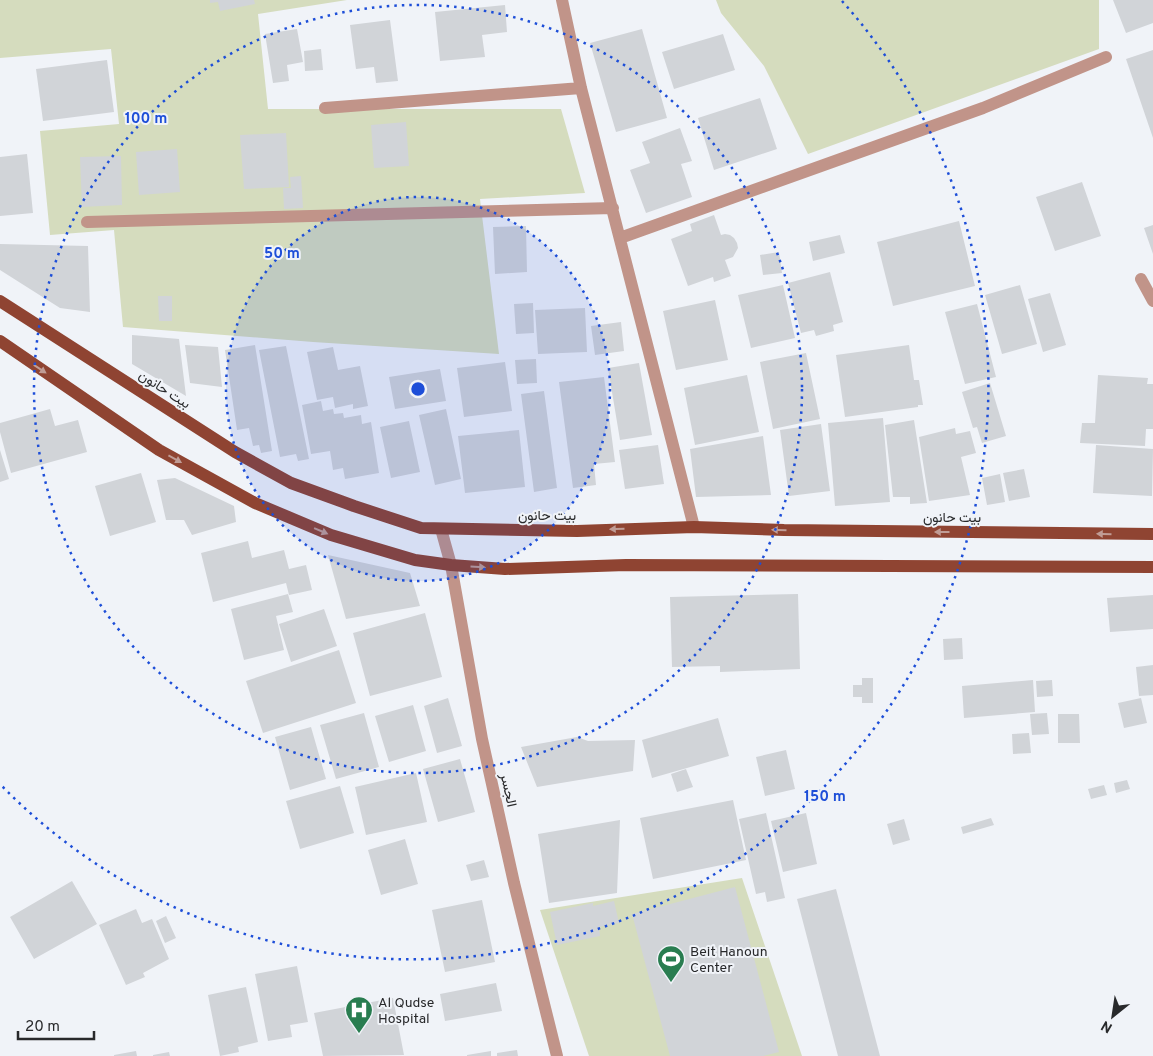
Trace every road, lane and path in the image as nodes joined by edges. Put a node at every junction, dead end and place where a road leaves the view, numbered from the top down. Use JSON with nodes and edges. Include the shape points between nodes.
{"nodes":[{"id":1,"x":562,"y":0,"type":"edge"},
{"id":2,"x":1106,"y":57,"type":"dead end"},
{"id":3,"x":581,"y":88,"type":"junction"},
{"id":4,"x":325,"y":108,"type":"dead end"},
{"id":5,"x":612,"y":208,"type":"junction"},
{"id":6,"x":87,"y":222,"type":"dead end"},
{"id":7,"x":620,"y":238,"type":"junction"},
{"id":8,"x":1140,"y":279,"type":"dead end"},
{"id":9,"x":0,"y":301,"type":"edge"},
{"id":10,"x":1153,"y":301,"type":"edge"},
{"id":11,"x":0,"y":341,"type":"edge"},
{"id":12,"x":694,"y":527,"type":"junction"},
{"id":13,"x":441,"y":529,"type":"junction"},
{"id":14,"x":1153,"y":534,"type":"edge"},
{"id":15,"x":451,"y":566,"type":"junction"},
{"id":16,"x":1153,"y":567,"type":"edge"},
{"id":17,"x":557,"y":1056,"type":"edge"}],
"edges":[{"from":1,"to":3,"type":"street"},
{"from":2,"to":7,"type":"street","via":[[983,108]]},
{"from":3,"to":4,"type":"street"},
{"from":3,"to":5,"type":"street"},
{"from":5,"to":6,"type":"street"},
{"from":5,"to":7,"type":"street"},
{"from":7,"to":12,"type":"street"},
{"from":8,"to":10,"type":"street"},
{"from":9,"to":13,"type":"main road","name":"بيت حانون","via":[[235,452],[291,483],[421,528]]},
{"from":11,"to":15,"type":"main road","one_way":true,"via":[[159,450],[255,503],[330,535],[415,560]]},
{"from":12,"to":13,"type":"main road","name":"بيت حانون","one_way":true,"via":[[577,531]]},
{"from":14,"to":12,"type":"main road","name":"بيت حانون","one_way":true},
{"from":13,"to":15,"type":"street","name":"الجسر"},
{"from":15,"to":16,"type":"main road","one_way":true},
{"from":15,"to":17,"type":"street","name":"الجسر","via":[[482,739]]}]}
